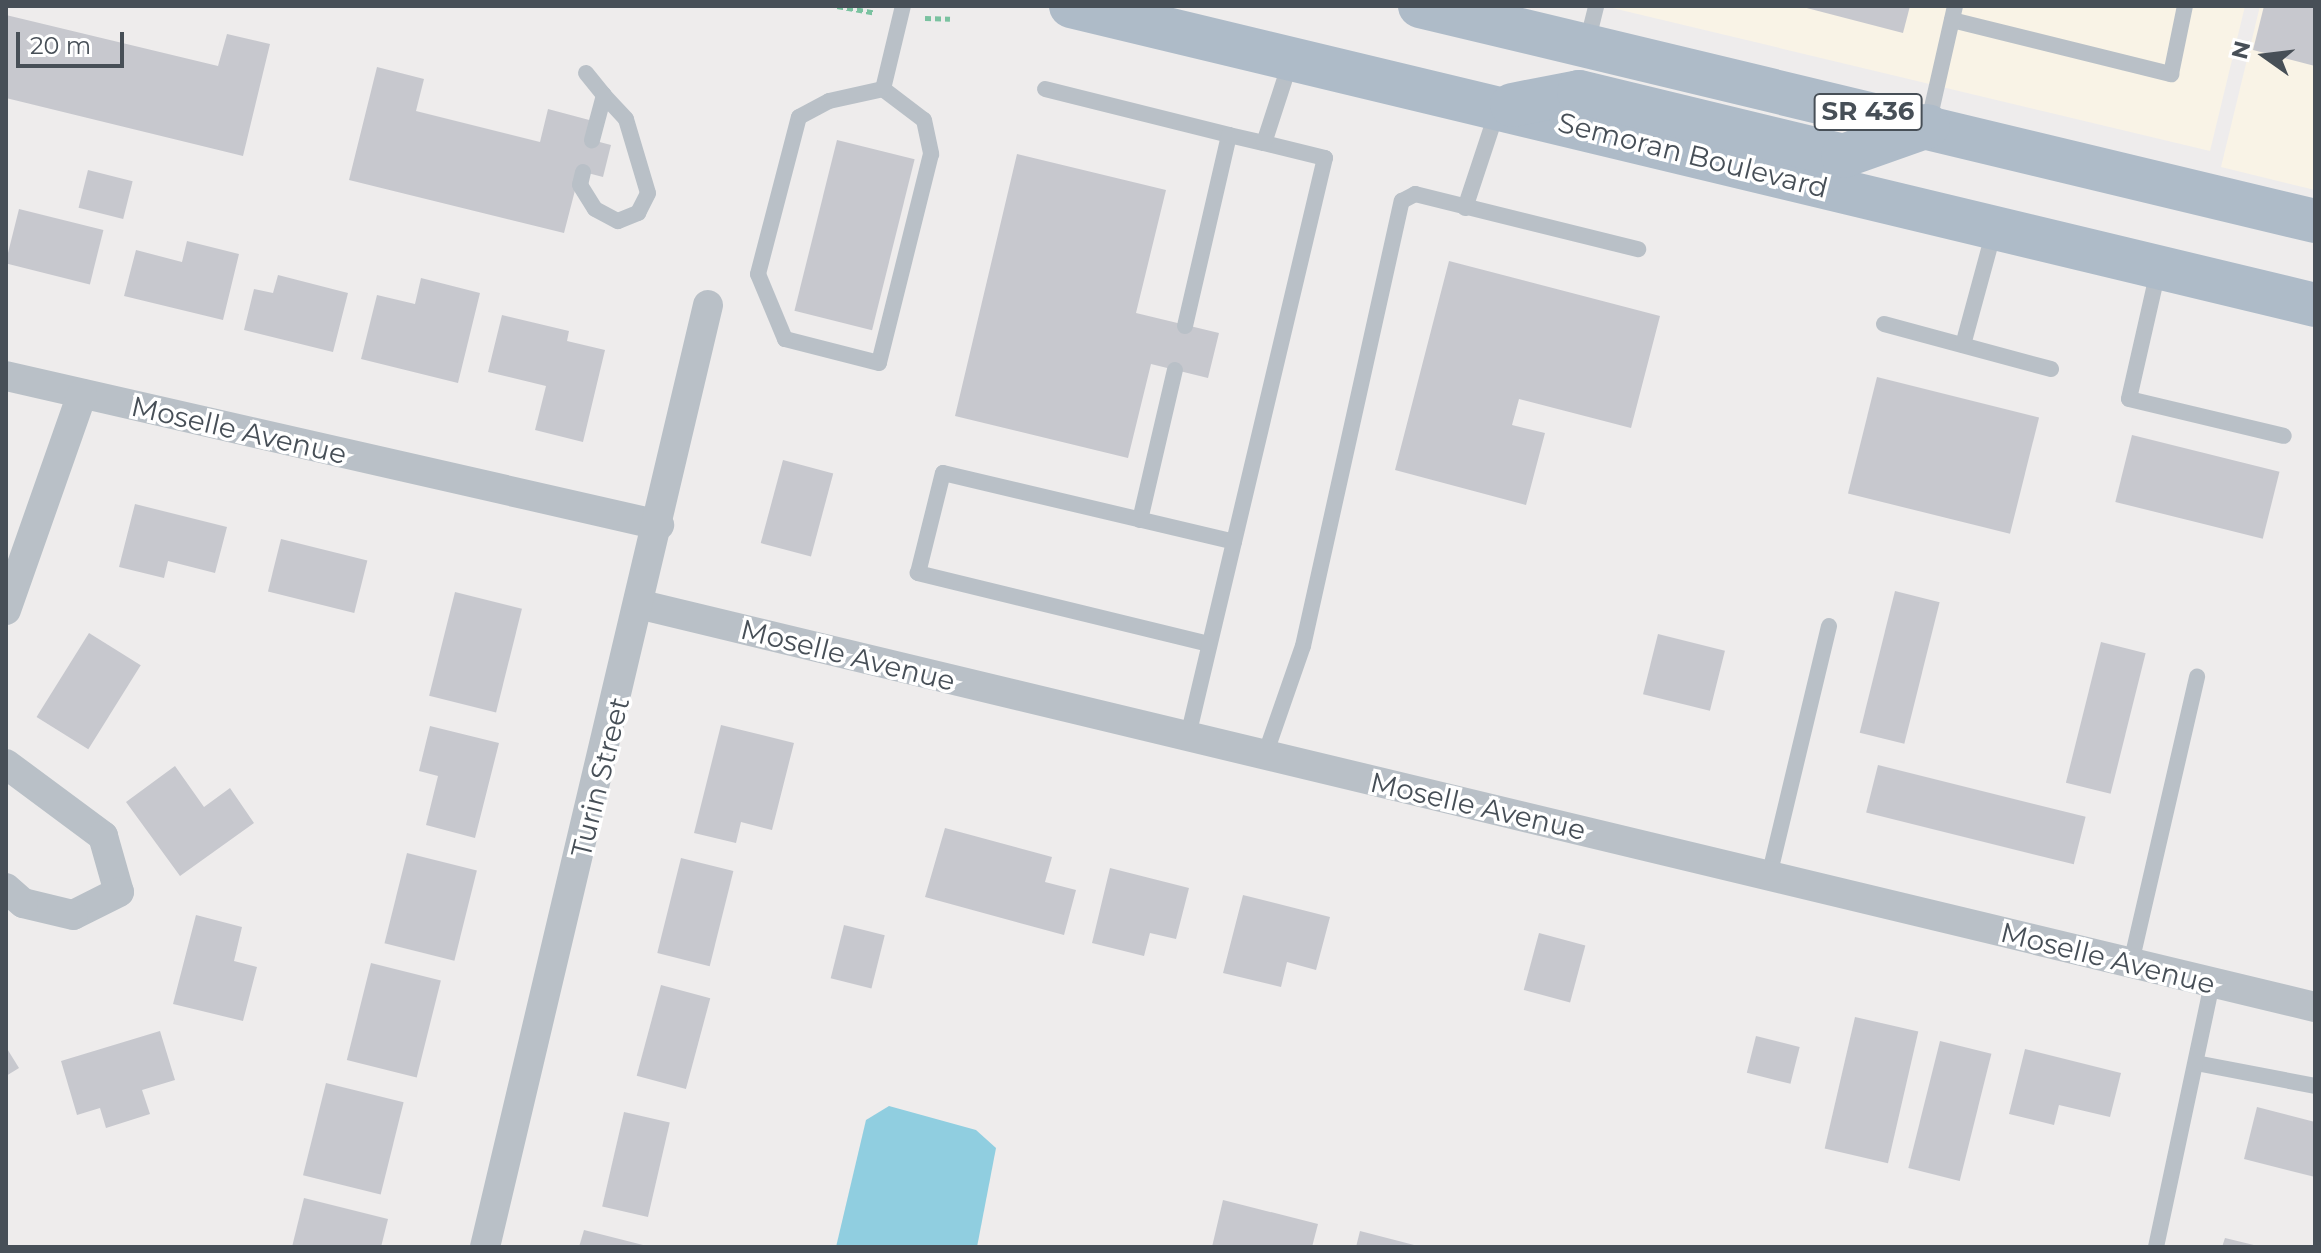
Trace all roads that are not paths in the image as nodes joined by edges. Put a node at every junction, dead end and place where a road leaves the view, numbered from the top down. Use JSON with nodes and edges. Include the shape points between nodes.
{"nodes":[{"id":1,"x":903,"y":6,"type":"edge"},
{"id":2,"x":1071,"y":6,"type":"edge"},
{"id":3,"x":1420,"y":6,"type":"edge"},
{"id":4,"x":2185,"y":6,"type":"edge"},
{"id":5,"x":1954,"y":13,"type":"edge"},
{"id":6,"x":1592,"y":25,"type":"edge"},
{"id":7,"x":1291,"y":59,"type":"junction"},
{"id":8,"x":586,"y":73,"type":"dead end"},
{"id":9,"x":883,"y":89,"type":"junction"},
{"id":10,"x":1045,"y":89,"type":"dead end"},
{"id":11,"x":604,"y":95,"type":"junction"},
{"id":12,"x":1497,"y":107,"type":"junction"},
{"id":13,"x":1928,"y":126,"type":"junction"},
{"id":14,"x":1229,"y":135,"type":"junction"},
{"id":15,"x":592,"y":140,"type":"dead end"},
{"id":16,"x":1264,"y":143,"type":"junction"},
{"id":17,"x":583,"y":172,"type":"dead end"},
{"id":18,"x":1465,"y":208,"type":"junction"},
{"id":19,"x":2315,"y":221,"type":"edge"},
{"id":20,"x":1995,"y":226,"type":"junction"},
{"id":21,"x":1638,"y":249,"type":"dead end"},
{"id":22,"x":2159,"y":269,"type":"junction"},
{"id":23,"x":708,"y":305,"type":"dead end"},
{"id":24,"x":2315,"y":305,"type":"edge"},
{"id":25,"x":1884,"y":324,"type":"dead end"},
{"id":26,"x":1185,"y":326,"type":"dead end"},
{"id":27,"x":1963,"y":345,"type":"junction"},
{"id":28,"x":2051,"y":369,"type":"dead end"},
{"id":29,"x":1175,"y":370,"type":"dead end"},
{"id":30,"x":6,"y":376,"type":"edge"},
{"id":31,"x":82,"y":394,"type":"junction"},
{"id":32,"x":2284,"y":436,"type":"dead end"},
{"id":33,"x":1140,"y":520,"type":"junction"},
{"id":34,"x":659,"y":525,"type":"junction"},
{"id":35,"x":1234,"y":542,"type":"junction"},
{"id":36,"x":642,"y":605,"type":"junction"},
{"id":37,"x":6,"y":610,"type":"edge"},
{"id":38,"x":1829,"y":626,"type":"dead end"},
{"id":39,"x":1209,"y":644,"type":"junction"},
{"id":40,"x":2197,"y":676,"type":"dead end"},
{"id":41,"x":1188,"y":736,"type":"junction"},
{"id":42,"x":1265,"y":755,"type":"junction"},
{"id":43,"x":6,"y":764,"type":"edge"},
{"id":44,"x":1769,"y":876,"type":"junction"},
{"id":45,"x":6,"y":888,"type":"edge"},
{"id":46,"x":2131,"y":963,"type":"junction"},
{"id":47,"x":2212,"y":983,"type":"junction"},
{"id":48,"x":2315,"y":1007,"type":"edge"},
{"id":49,"x":2196,"y":1063,"type":"junction"},
{"id":50,"x":2315,"y":1086,"type":"edge"},
{"id":51,"x":485,"y":1247,"type":"edge"},
{"id":52,"x":2156,"y":1247,"type":"edge"}],
"edges":[{"from":1,"to":9,"type":"lane"},
{"from":2,"to":7,"type":"main road","name":"Semoran Boulevard"},
{"from":3,"to":6,"type":"main road","number":"SR 436"},
{"from":4,"to":5,"type":"lane","via":[[2171,74]]},
{"from":5,"to":13,"type":"lane"},
{"from":6,"to":13,"type":"main road","number":"SR 436"},
{"from":7,"to":12,"type":"main road","name":"Semoran Boulevard"},
{"from":7,"to":16,"type":"lane"},
{"from":8,"to":11,"type":"lane"},
{"from":9,"to":9,"type":"lane","via":[[829,101],[799,117],[758,274],[785,339],[879,363],[931,154],[924,120]]},
{"from":10,"to":14,"type":"lane"},
{"from":11,"to":15,"type":"lane"},
{"from":11,"to":17,"type":"lane","via":[[626,119],[648,193],[638,213],[618,221],[595,209],[580,185]]},
{"from":12,"to":13,"type":"main road","via":[[1579,92],[1843,156]]},
{"from":12,"to":18,"type":"lane"},
{"from":12,"to":20,"type":"main road","name":"Semoran Boulevard"},
{"from":13,"to":19,"type":"main road","number":"SR 436"},
{"from":14,"to":16,"type":"lane"},
{"from":14,"to":26,"type":"lane"},
{"from":16,"to":35,"type":"lane","via":[[1325,158]]},
{"from":18,"to":21,"type":"lane"},
{"from":18,"to":42,"type":"lane","via":[[1415,194],[1402,201],[1303,646]]},
{"from":20,"to":22,"type":"main road","name":"Semoran Boulevard"},
{"from":20,"to":27,"type":"lane"},
{"from":22,"to":24,"type":"main road","name":"Semoran Boulevard"},
{"from":22,"to":32,"type":"lane","via":[[2129,399]]},
{"from":23,"to":34,"type":"street","name":"Turin Street"},
{"from":25,"to":27,"type":"lane"},
{"from":27,"to":28,"type":"lane"},
{"from":29,"to":33,"type":"lane"},
{"from":30,"to":31,"type":"street","name":"Moselle Avenue"},
{"from":31,"to":34,"type":"street","name":"Moselle Avenue"},
{"from":31,"to":37,"type":"street"},
{"from":33,"to":35,"type":"lane"},
{"from":33,"to":39,"type":"lane","via":[[943,473],[918,573]]},
{"from":34,"to":36,"type":"street","name":"Turin Street"},
{"from":35,"to":39,"type":"lane"},
{"from":36,"to":41,"type":"street","name":"Moselle Avenue"},
{"from":36,"to":51,"type":"street","name":"Turin Street"},
{"from":38,"to":44,"type":"lane"},
{"from":39,"to":41,"type":"lane"},
{"from":40,"to":46,"type":"lane"},
{"from":41,"to":42,"type":"street","name":"Moselle Avenue"},
{"from":42,"to":44,"type":"street","name":"Moselle Avenue"},
{"from":43,"to":45,"type":"street","via":[[103,836],[119,892],[73,915],[23,903]]},
{"from":44,"to":46,"type":"street","name":"Moselle Avenue"},
{"from":46,"to":47,"type":"street","name":"Moselle Avenue"},
{"from":47,"to":48,"type":"street","name":"Moselle Avenue"},
{"from":47,"to":49,"type":"lane"},
{"from":49,"to":50,"type":"lane"},
{"from":49,"to":52,"type":"lane"}]}
